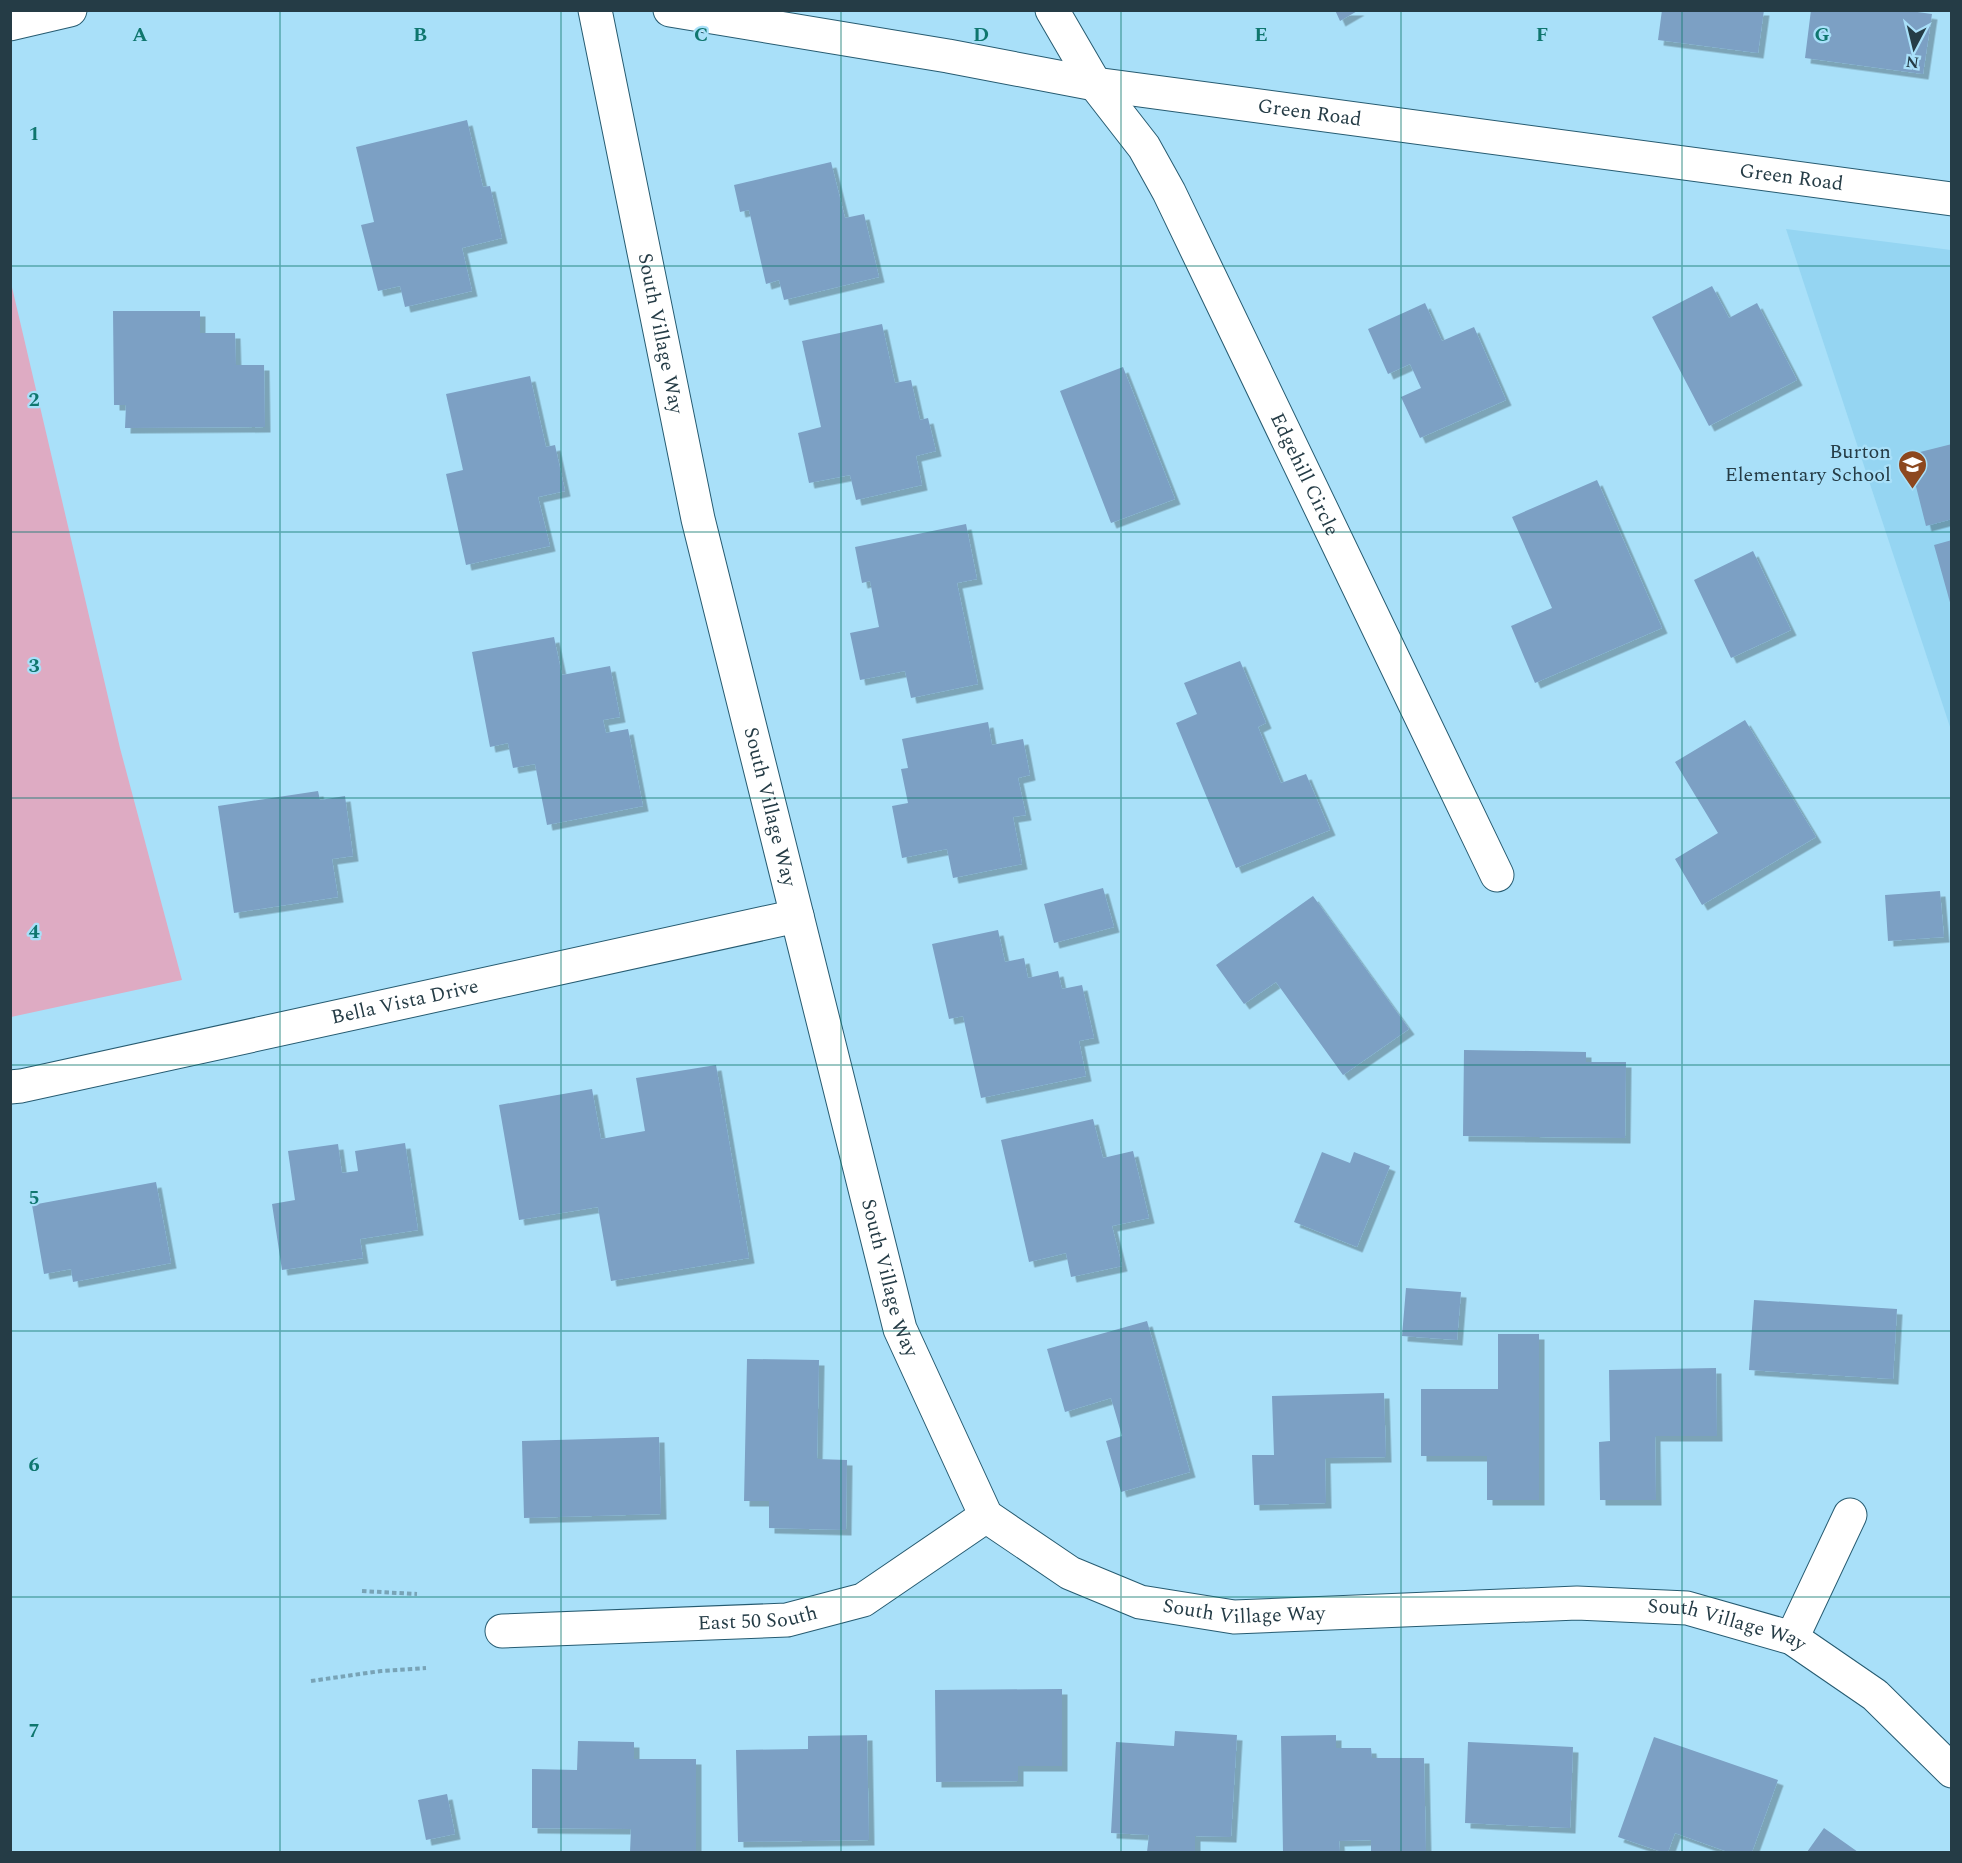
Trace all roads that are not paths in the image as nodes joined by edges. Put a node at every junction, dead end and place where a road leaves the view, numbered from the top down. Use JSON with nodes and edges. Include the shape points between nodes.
{"nodes":[{"id":1,"x":70,"y":10,"type":"edge"},
{"id":2,"x":596,"y":10,"type":"edge"},
{"id":3,"x":670,"y":10,"type":"edge"},
{"id":4,"x":1052,"y":10,"type":"edge"},
{"id":5,"x":10,"y":24,"type":"edge"},
{"id":6,"x":1095,"y":84,"type":"junction"},
{"id":7,"x":1952,"y":199,"type":"edge"},
{"id":8,"x":1497,"y":874,"type":"dead end"},
{"id":9,"x":797,"y":916,"type":"junction"},
{"id":10,"x":10,"y":1086,"type":"edge"},
{"id":11,"x":1850,"y":1515,"type":"dead end"},
{"id":12,"x":987,"y":1516,"type":"junction"},
{"id":13,"x":502,"y":1632,"type":"dead end"},
{"id":14,"x":1792,"y":1638,"type":"junction"},
{"id":15,"x":1952,"y":1771,"type":"edge"}],
"edges":[{"from":1,"to":5,"type":"street"},
{"from":2,"to":9,"type":"street","name":"South Village Way","via":[[698,519]]},
{"from":3,"to":6,"type":"street","name":"Green Road"},
{"from":4,"to":6,"type":"street","name":"Edgehill Circle"},
{"from":6,"to":7,"type":"street","name":"Green Road"},
{"from":6,"to":8,"type":"street","name":"Edgehill Circle","via":[[1144,147],[1169,192]]},
{"from":9,"to":10,"type":"street","name":"Bella Vista Drive"},
{"from":9,"to":12,"type":"street","name":"South Village Way","via":[[900,1329]]},
{"from":11,"to":14,"type":"street"},
{"from":12,"to":13,"type":"street","name":"East 50 South","via":[[863,1600],[787,1620]]},
{"from":12,"to":14,"type":"street","name":"South Village Way","via":[[1070,1573],[1140,1602],[1234,1617],[1577,1603],[1687,1608]]},
{"from":14,"to":15,"type":"street","name":"South Village Way","via":[[1875,1695]]}]}
